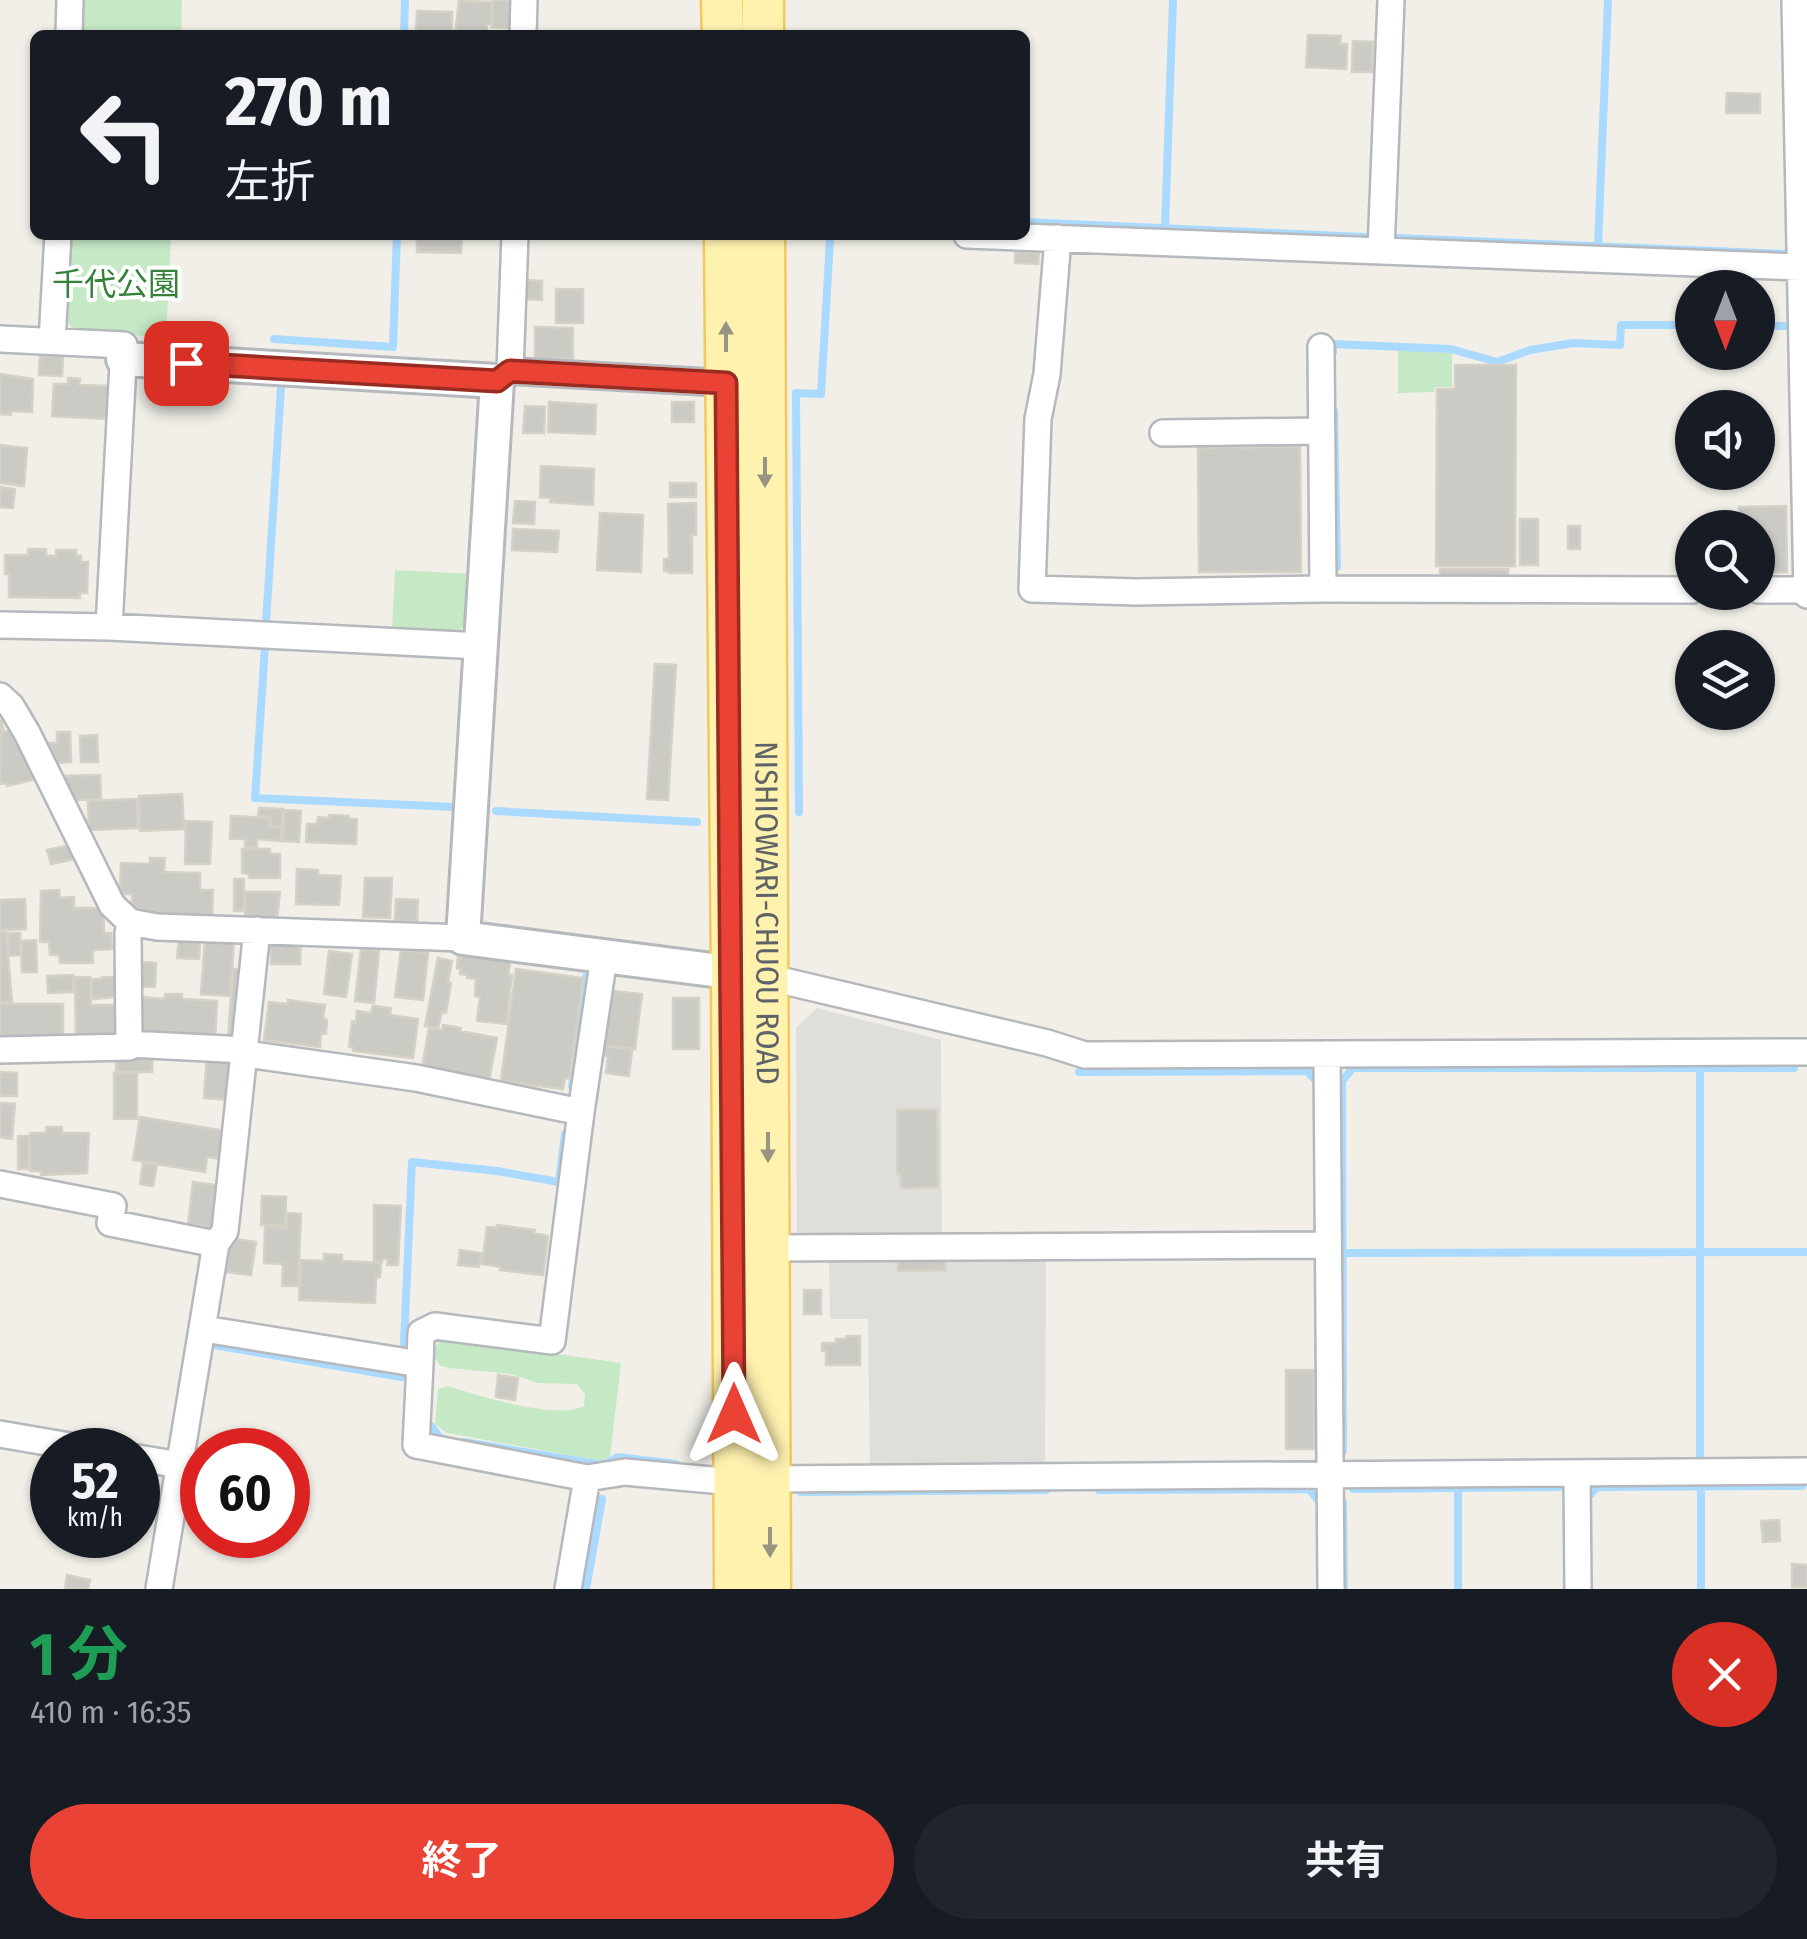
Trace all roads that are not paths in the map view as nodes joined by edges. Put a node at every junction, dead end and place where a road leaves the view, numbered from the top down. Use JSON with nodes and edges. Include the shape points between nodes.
{"nodes":[{"id":1,"x":70,"y":0,"type":"edge"},
{"id":2,"x":524,"y":0,"type":"edge"},
{"id":3,"x":722,"y":0,"type":"edge"},
{"id":4,"x":762,"y":0,"type":"edge"},
{"id":5,"x":1391,"y":0,"type":"edge"},
{"id":6,"x":1795,"y":0,"type":"edge"},
{"id":7,"x":68,"y":30,"type":"edge"},
{"id":8,"x":523,"y":30,"type":"edge"},
{"id":9,"x":723,"y":30,"type":"edge"},
{"id":10,"x":763,"y":30,"type":"edge"},
{"id":11,"x":1030,"y":237,"type":"edge"},
{"id":12,"x":1058,"y":238,"type":"junction"},
{"id":13,"x":58,"y":240,"type":"edge"},
{"id":14,"x":515,"y":240,"type":"edge"},
{"id":15,"x":726,"y":240,"type":"edge"},
{"id":16,"x":764,"y":240,"type":"edge"},
{"id":17,"x":1380,"y":251,"type":"junction"},
{"id":18,"x":1800,"y":267,"type":"junction"},
{"id":19,"x":0,"y":339,"type":"edge"},
{"id":20,"x":52,"y":342,"type":"junction"},
{"id":21,"x":1321,"y":346,"type":"dead end"},
{"id":22,"x":123,"y":359,"type":"junction"},
{"id":23,"x":503,"y":376,"type":"junction"},
{"id":24,"x":726,"y":383,"type":"junction"},
{"id":25,"x":1322,"y":431,"type":"junction"},
{"id":26,"x":1163,"y":434,"type":"dead end"},
{"id":27,"x":1323,"y":589,"type":"junction"},
{"id":28,"x":1675,"y":590,"type":"edge"},
{"id":29,"x":1775,"y":591,"type":"edge"},
{"id":30,"x":1807,"y":592,"type":"edge"},
{"id":31,"x":0,"y":624,"type":"edge"},
{"id":32,"x":109,"y":627,"type":"junction"},
{"id":33,"x":481,"y":646,"type":"junction"},
{"id":34,"x":0,"y":696,"type":"edge"},
{"id":35,"x":130,"y":922,"type":"junction"},
{"id":36,"x":258,"y":930,"type":"junction"},
{"id":37,"x":463,"y":938,"type":"junction"},
{"id":38,"x":604,"y":957,"type":"junction"},
{"id":39,"x":750,"y":975,"type":"junction"},
{"id":40,"x":129,"y":1044,"type":"junction"},
{"id":41,"x":0,"y":1050,"type":"edge"},
{"id":42,"x":246,"y":1052,"type":"junction"},
{"id":43,"x":1807,"y":1052,"type":"edge"},
{"id":44,"x":1327,"y":1054,"type":"junction"},
{"id":45,"x":581,"y":1112,"type":"junction"},
{"id":46,"x":0,"y":1184,"type":"edge"},
{"id":47,"x":216,"y":1244,"type":"junction"},
{"id":48,"x":1328,"y":1245,"type":"junction"},
{"id":49,"x":768,"y":1248,"type":"junction"},
{"id":50,"x":204,"y":1329,"type":"junction"},
{"id":51,"x":420,"y":1364,"type":"junction"},
{"id":52,"x":187,"y":1428,"type":"edge"},
{"id":53,"x":0,"y":1434,"type":"edge"},
{"id":54,"x":30,"y":1439,"type":"edge"},
{"id":55,"x":160,"y":1462,"type":"edge"},
{"id":56,"x":180,"y":1465,"type":"joint"},
{"id":57,"x":1807,"y":1472,"type":"edge"},
{"id":58,"x":1577,"y":1473,"type":"junction"},
{"id":59,"x":1330,"y":1475,"type":"junction"},
{"id":60,"x":587,"y":1478,"type":"junction"},
{"id":61,"x":752,"y":1480,"type":"junction"},
{"id":62,"x":159,"y":1589,"type":"edge"},
{"id":63,"x":568,"y":1589,"type":"edge"},
{"id":64,"x":735,"y":1589,"type":"edge"},
{"id":65,"x":770,"y":1589,"type":"edge"},
{"id":66,"x":1331,"y":1589,"type":"edge"},
{"id":67,"x":1578,"y":1589,"type":"edge"}],
"edges":[{"from":1,"to":7,"type":"street"},
{"from":2,"to":8,"type":"street"},
{"from":3,"to":9,"type":"main road"},
{"from":4,"to":10,"type":"main road"},
{"from":5,"to":17,"type":"street"},
{"from":6,"to":18,"type":"street"},
{"from":11,"to":12,"type":"street"},
{"from":12,"to":17,"type":"street"},
{"from":12,"to":27,"type":"street","via":[[1048,374],[1038,418],[1032,589]]},
{"from":13,"to":20,"type":"street"},
{"from":14,"to":23,"type":"street"},
{"from":24,"to":15,"type":"main road","name":"NISHIOWARI-CHUOU ROAD","one_way":true},
{"from":16,"to":39,"type":"main road","name":"NISHIOWARI-CHUOU ROAD","one_way":true},
{"from":17,"to":18,"type":"street"},
{"from":18,"to":30,"type":"street"},
{"from":19,"to":20,"type":"street"},
{"from":20,"to":22,"type":"street","via":[[124,345]]},
{"from":21,"to":25,"type":"street"},
{"from":22,"to":23,"type":"street"},
{"from":22,"to":32,"type":"street"},
{"from":23,"to":24,"type":"street"},
{"from":23,"to":33,"type":"street"},
{"from":24,"to":39,"type":"main road","name":"NISHIOWARI-CHUOU ROAD"},
{"from":25,"to":26,"type":"street"},
{"from":25,"to":27,"type":"street"},
{"from":27,"to":28,"type":"street"},
{"from":29,"to":30,"type":"street"},
{"from":31,"to":32,"type":"street"},
{"from":32,"to":33,"type":"street"},
{"from":33,"to":37,"type":"street"},
{"from":34,"to":35,"type":"street","via":[[27,732],[112,905]]},
{"from":35,"to":36,"type":"street"},
{"from":35,"to":40,"type":"street"},
{"from":36,"to":37,"type":"street"},
{"from":36,"to":42,"type":"street"},
{"from":37,"to":38,"type":"street"},
{"from":38,"to":39,"type":"street"},
{"from":38,"to":45,"type":"street"},
{"from":39,"to":44,"type":"street","via":[[1085,1056]]},
{"from":39,"to":49,"type":"main road","name":"NISHIOWARI-CHUOU ROAD","one_way":true},
{"from":39,"to":61,"type":"main road","name":"NISHIOWARI-CHUOU ROAD"},
{"from":40,"to":41,"type":"street"},
{"from":40,"to":42,"type":"street"},
{"from":42,"to":45,"type":"street"},
{"from":42,"to":47,"type":"street","via":[[226,1231]]},
{"from":43,"to":44,"type":"street"},
{"from":44,"to":48,"type":"street"},
{"from":45,"to":51,"type":"street","via":[[552,1341],[435,1326],[421,1334]]},
{"from":46,"to":47,"type":"street","via":[[113,1206],[110,1223]]},
{"from":47,"to":50,"type":"street"},
{"from":48,"to":49,"type":"street"},
{"from":48,"to":59,"type":"street"},
{"from":49,"to":61,"type":"main road","name":"NISHIOWARI-CHUOU ROAD"},
{"from":50,"to":51,"type":"street"},
{"from":50,"to":52,"type":"street"},
{"from":51,"to":60,"type":"street","via":[[416,1444]]},
{"from":53,"to":54,"type":"street"},
{"from":55,"to":56,"type":"street"},
{"from":56,"to":62,"type":"street"},
{"from":57,"to":58,"type":"street"},
{"from":58,"to":59,"type":"street"},
{"from":58,"to":67,"type":"street"},
{"from":59,"to":61,"type":"street"},
{"from":59,"to":66,"type":"street"},
{"from":60,"to":61,"type":"street","via":[[625,1472]]},
{"from":60,"to":63,"type":"street"},
{"from":61,"to":64,"type":"main road","name":"NISHIOWARI-CHUOU ROAD"},
{"from":61,"to":65,"type":"main road","name":"NISHIOWARI-CHUOU ROAD","one_way":true}]}
